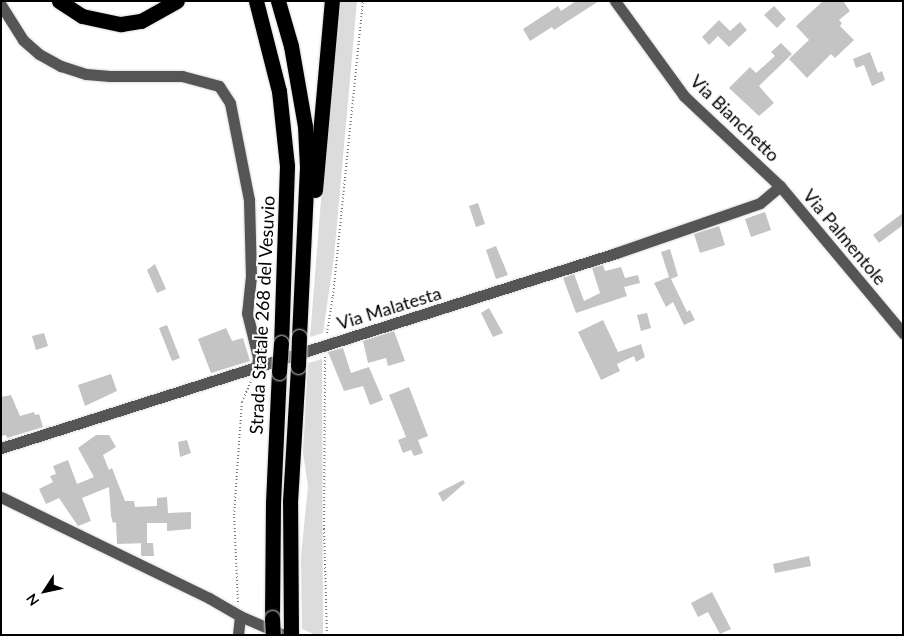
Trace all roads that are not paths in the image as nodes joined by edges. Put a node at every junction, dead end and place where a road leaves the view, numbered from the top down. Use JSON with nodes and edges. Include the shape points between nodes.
{"nodes":[{"id":1,"x":59,"y":1,"type":"edge"},
{"id":2,"x":177,"y":1,"type":"edge"},
{"id":3,"x":247,"y":1,"type":"edge"},
{"id":4,"x":256,"y":1,"type":"edge"},
{"id":5,"x":278,"y":1,"type":"edge"},
{"id":6,"x":332,"y":1,"type":"edge"},
{"id":7,"x":615,"y":1,"type":"edge"},
{"id":8,"x":1,"y":4,"type":"edge"},
{"id":9,"x":271,"y":52,"type":"junction"},
{"id":10,"x":780,"y":186,"type":"junction"},
{"id":11,"x":304,"y":256,"type":"junction"},
{"id":12,"x":903,"y":333,"type":"edge"},
{"id":13,"x":257,"y":368,"type":"junction"},
{"id":14,"x":1,"y":448,"type":"edge"},
{"id":15,"x":1,"y":497,"type":"edge"},
{"id":16,"x":240,"y":616,"type":"junction"},
{"id":17,"x":288,"y":631,"type":"edge"},
{"id":18,"x":238,"y":635,"type":"edge"},
{"id":19,"x":273,"y":635,"type":"edge"}],
"edges":[{"from":1,"to":2,"type":"highway","via":[[82,16],[121,24],[141,21]]},
{"from":3,"to":9,"type":"highway"},
{"from":4,"to":9,"type":"highway","name":"Strada Statale 268 del Vesuvio"},
{"from":5,"to":11,"type":"highway","via":[[291,46],[305,126]]},
{"from":6,"to":11,"type":"highway","via":[[316,184]]},
{"from":7,"to":10,"type":"street","name":"Via Bianchetto","via":[[684,96]]},
{"from":8,"to":13,"type":"street","via":[[23,40],[61,66],[86,74],[110,76],[182,76],[219,86],[230,103],[249,200],[251,276],[247,313],[258,357]]},
{"from":9,"to":19,"type":"highway","name":"Strada Statale 268 del Vesuvio","bridge":true,"via":[[279,91],[287,166],[273,503]]},
{"from":10,"to":12,"type":"street","name":"Via Palmentole"},
{"from":10,"to":13,"type":"street","name":"Via Malatesta","via":[[760,203],[731,214],[475,300]]},
{"from":11,"to":17,"type":"highway","bridge":true,"via":[[290,519]]},
{"from":13,"to":14,"type":"street","name":"Via Malatesta"},
{"from":15,"to":16,"type":"street","via":[[210,598]]},
{"from":16,"to":17,"type":"street"},
{"from":16,"to":18,"type":"street"}]}
